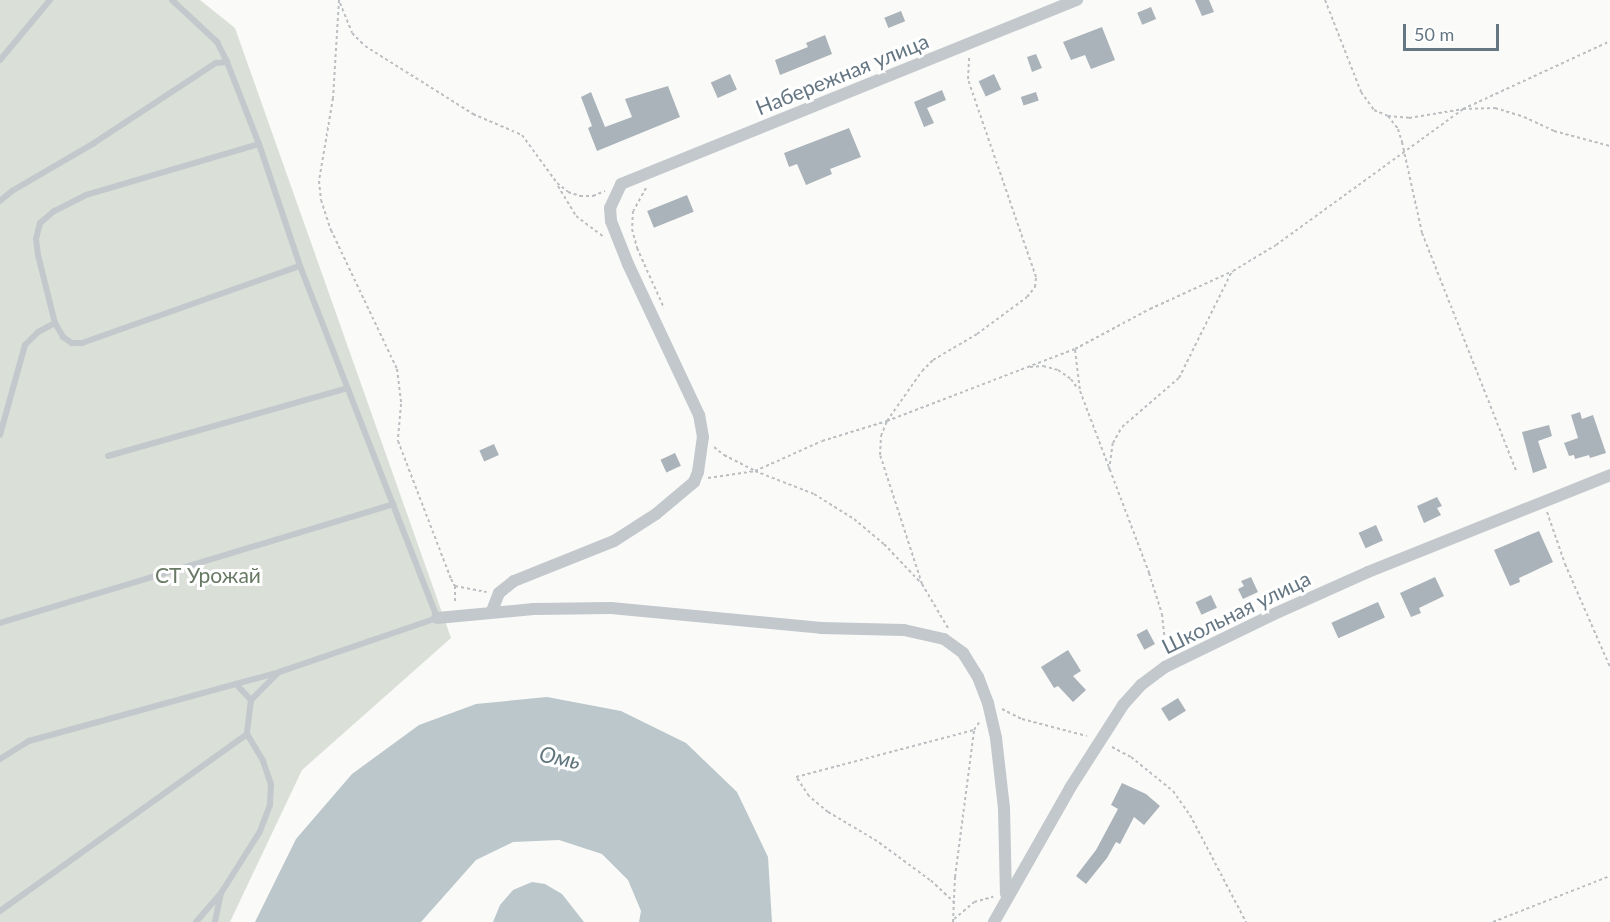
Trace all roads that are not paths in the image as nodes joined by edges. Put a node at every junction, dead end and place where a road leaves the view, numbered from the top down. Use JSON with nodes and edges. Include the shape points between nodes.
{"nodes":[{"id":1,"x":50,"y":0,"type":"edge"},
{"id":2,"x":172,"y":0,"type":"edge"},
{"id":3,"x":1077,"y":0,"type":"edge"},
{"id":4,"x":0,"y":60,"type":"edge"},
{"id":5,"x":227,"y":62,"type":"junction"},
{"id":6,"x":259,"y":144,"type":"junction"},
{"id":7,"x":0,"y":201,"type":"edge"},
{"id":8,"x":300,"y":266,"type":"junction"},
{"id":9,"x":55,"y":323,"type":"junction"},
{"id":10,"x":348,"y":388,"type":"junction"},
{"id":11,"x":0,"y":435,"type":"edge"},
{"id":12,"x":108,"y":456,"type":"dead end"},
{"id":13,"x":1610,"y":475,"type":"edge"},
{"id":14,"x":393,"y":504,"type":"junction"},
{"id":15,"x":493,"y":606,"type":"junction"},
{"id":16,"x":438,"y":618,"type":"junction"},
{"id":17,"x":0,"y":623,"type":"edge"},
{"id":18,"x":279,"y":672,"type":"junction"},
{"id":19,"x":236,"y":684,"type":"junction"},
{"id":20,"x":250,"y":700,"type":"junction"},
{"id":21,"x":247,"y":734,"type":"junction"},
{"id":22,"x":0,"y":759,"type":"edge"},
{"id":23,"x":221,"y":892,"type":"junction"},
{"id":24,"x":1006,"y":898,"type":"junction"},
{"id":25,"x":0,"y":911,"type":"edge"},
{"id":26,"x":196,"y":922,"type":"edge"},
{"id":27,"x":215,"y":922,"type":"edge"},
{"id":28,"x":993,"y":922,"type":"edge"}],
"edges":[{"from":1,"to":4,"type":"lane"},
{"from":2,"to":5,"type":"lane","via":[[217,42]]},
{"from":3,"to":15,"type":"street","name":"Набережная улица","via":[[621,184],[610,208],[611,221],[699,416],[703,437],[698,472],[693,482],[656,514],[614,541],[514,581]]},
{"from":5,"to":6,"type":"lane"},
{"from":5,"to":7,"type":"lane","via":[[216,63]]},
{"from":6,"to":8,"type":"lane"},
{"from":6,"to":9,"type":"lane","via":[[86,195],[54,211],[40,224],[36,239]]},
{"from":8,"to":9,"type":"lane","via":[[82,343],[72,343],[63,337]]},
{"from":8,"to":10,"type":"lane"},
{"from":9,"to":11,"type":"lane","via":[[25,345]]},
{"from":10,"to":12,"type":"lane"},
{"from":10,"to":14,"type":"lane"},
{"from":13,"to":24,"type":"street","name":"Школьная улица","via":[[1368,572],[1165,667],[1122,705]]},
{"from":14,"to":16,"type":"lane"},
{"from":14,"to":17,"type":"lane"},
{"from":15,"to":16,"type":"street"},
{"from":15,"to":24,"type":"street","via":[[611,608],[821,628],[904,630],[944,639],[963,653],[978,676],[990,708],[1004,808]]},
{"from":16,"to":18,"type":"lane"},
{"from":18,"to":19,"type":"lane"},
{"from":18,"to":20,"type":"lane"},
{"from":19,"to":20,"type":"lane"},
{"from":19,"to":22,"type":"lane","via":[[29,741]]},
{"from":20,"to":21,"type":"lane"},
{"from":21,"to":23,"type":"lane","via":[[271,784],[270,805],[259,833]]},
{"from":21,"to":25,"type":"lane"},
{"from":23,"to":26,"type":"lane"},
{"from":23,"to":27,"type":"lane"},
{"from":24,"to":28,"type":"street","name":"Школьная улица"}]}
